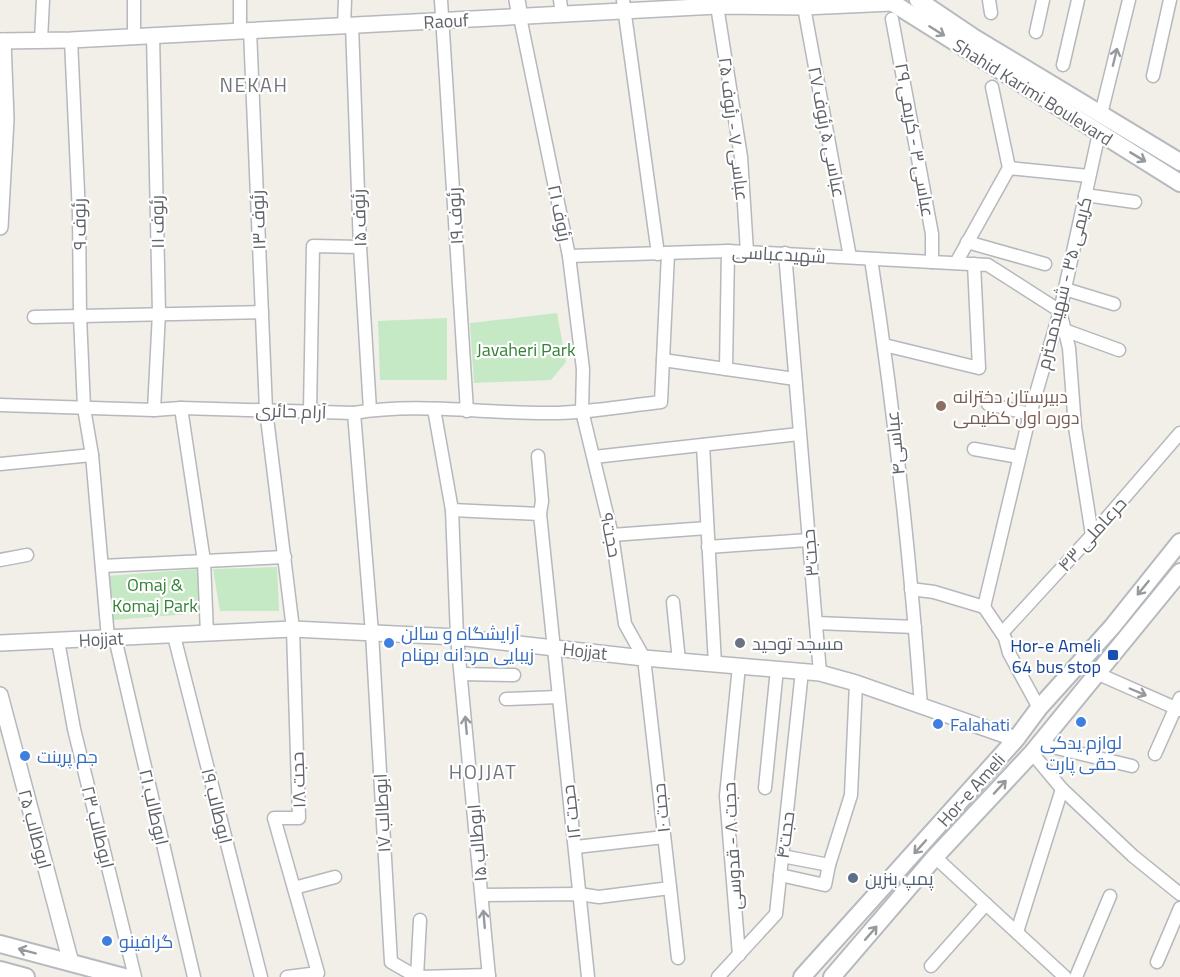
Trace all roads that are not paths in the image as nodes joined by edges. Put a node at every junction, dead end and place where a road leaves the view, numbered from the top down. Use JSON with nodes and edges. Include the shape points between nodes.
{"nodes":[{"id":1,"x":43,"y":0,"type":"edge"},
{"id":2,"x":134,"y":0,"type":"edge"},
{"id":3,"x":240,"y":0,"type":"edge"},
{"id":4,"x":345,"y":0,"type":"edge"},
{"id":5,"x":441,"y":0,"type":"edge"},
{"id":6,"x":517,"y":0,"type":"edge"},
{"id":7,"x":918,"y":0,"type":"edge"},
{"id":8,"x":1043,"y":0,"type":"edge"},
{"id":9,"x":1078,"y":0,"type":"edge"},
{"id":10,"x":1129,"y":0,"type":"edge"},
{"id":11,"x":1170,"y":0,"type":"edge"},
{"id":12,"x":665,"y":5,"type":"edge"},
{"id":13,"x":708,"y":5,"type":"edge"},
{"id":14,"x":623,"y":6,"type":"edge"},
{"id":15,"x":804,"y":7,"type":"junction"},
{"id":16,"x":891,"y":7,"type":"edge"},
{"id":17,"x":561,"y":8,"type":"edge"},
{"id":18,"x":520,"y":17,"type":"junction"},
{"id":19,"x":443,"y":21,"type":"junction"},
{"id":20,"x":348,"y":25,"type":"junction"},
{"id":21,"x":245,"y":30,"type":"junction"},
{"id":22,"x":1036,"y":32,"type":"dead end"},
{"id":23,"x":153,"y":35,"type":"junction"},
{"id":24,"x":134,"y":36,"type":"junction"},
{"id":25,"x":41,"y":40,"type":"junction"},
{"id":26,"x":71,"y":40,"type":"junction"},
{"id":27,"x":2,"y":41,"type":"edge"},
{"id":28,"x":969,"y":43,"type":"junction"},
{"id":29,"x":1063,"y":65,"type":"dead end"},
{"id":30,"x":1153,"y":76,"type":"dead end"},
{"id":31,"x":992,"y":87,"type":"dead end"},
{"id":32,"x":1101,"y":114,"type":"junction"},
{"id":33,"x":1099,"y":133,"type":"junction"},
{"id":34,"x":1180,"y":162,"type":"edge"},
{"id":35,"x":1009,"y":168,"type":"junction"},
{"id":36,"x":1089,"y":176,"type":"junction"},
{"id":37,"x":1180,"y":183,"type":"edge"},
{"id":38,"x":1085,"y":195,"type":"junction"},
{"id":39,"x":1135,"y":202,"type":"dead end"},
{"id":40,"x":0,"y":227,"type":"edge"},
{"id":41,"x":967,"y":242,"type":"junction"},
{"id":42,"x":360,"y":247,"type":"junction"},
{"id":43,"x":728,"y":251,"type":"junction"},
{"id":44,"x":747,"y":252,"type":"junction"},
{"id":45,"x":784,"y":253,"type":"junction"},
{"id":46,"x":663,"y":254,"type":"junction"},
{"id":47,"x":569,"y":256,"type":"junction"},
{"id":48,"x":850,"y":257,"type":"junction"},
{"id":49,"x":872,"y":259,"type":"junction"},
{"id":50,"x":932,"y":262,"type":"junction"},
{"id":51,"x":956,"y":263,"type":"junction"},
{"id":52,"x":974,"y":264,"type":"junction"},
{"id":53,"x":1045,"y":264,"type":"dead end"},
{"id":54,"x":1065,"y":289,"type":"junction"},
{"id":55,"x":1114,"y":304,"type":"dead end"},
{"id":56,"x":1060,"y":311,"type":"junction"},
{"id":57,"x":262,"y":312,"type":"junction"},
{"id":58,"x":159,"y":313,"type":"junction"},
{"id":59,"x":80,"y":316,"type":"junction"},
{"id":60,"x":34,"y":317,"type":"dead end"},
{"id":61,"x":1064,"y":330,"type":"junction"},
{"id":62,"x":884,"y":345,"type":"junction"},
{"id":63,"x":1119,"y":350,"type":"dead end"},
{"id":64,"x":663,"y":360,"type":"junction"},
{"id":65,"x":726,"y":369,"type":"junction"},
{"id":66,"x":795,"y":379,"type":"junction"},
{"id":67,"x":988,"y":404,"type":"dead end"},
{"id":68,"x":0,"y":405,"type":"edge"},
{"id":69,"x":84,"y":408,"type":"junction"},
{"id":70,"x":181,"y":408,"type":"junction"},
{"id":71,"x":434,"y":409,"type":"junction"},
{"id":72,"x":154,"y":410,"type":"junction"},
{"id":73,"x":266,"y":410,"type":"junction"},
{"id":74,"x":370,"y":410,"type":"junction"},
{"id":75,"x":310,"y":411,"type":"junction"},
{"id":76,"x":467,"y":411,"type":"junction"},
{"id":77,"x":582,"y":411,"type":"junction"},
{"id":78,"x":354,"y":413,"type":"junction"},
{"id":79,"x":1030,"y":414,"type":"junction"},
{"id":80,"x":1180,"y":433,"type":"edge"},
{"id":81,"x":799,"y":434,"type":"junction"},
{"id":82,"x":703,"y":445,"type":"junction"},
{"id":83,"x":974,"y":449,"type":"dead end"},
{"id":84,"x":92,"y":455,"type":"junction"},
{"id":85,"x":538,"y":456,"type":"dead end"},
{"id":86,"x":594,"y":457,"type":"junction"},
{"id":87,"x":1019,"y":457,"type":"junction"},
{"id":88,"x":0,"y":464,"type":"edge"},
{"id":89,"x":452,"y":510,"type":"junction"},
{"id":90,"x":540,"y":514,"type":"junction"},
{"id":91,"x":707,"y":528,"type":"junction"},
{"id":92,"x":612,"y":535,"type":"junction"},
{"id":93,"x":1092,"y":535,"type":"junction"},
{"id":94,"x":808,"y":540,"type":"junction"},
{"id":95,"x":1180,"y":542,"type":"edge"},
{"id":96,"x":708,"y":547,"type":"junction"},
{"id":97,"x":27,"y":555,"type":"dead end"},
{"id":98,"x":285,"y":557,"type":"junction"},
{"id":99,"x":0,"y":560,"type":"edge"},
{"id":100,"x":204,"y":561,"type":"junction"},
{"id":101,"x":102,"y":566,"type":"junction"},
{"id":102,"x":1180,"y":572,"type":"edge"},
{"id":103,"x":911,"y":589,"type":"junction"},
{"id":104,"x":673,"y":602,"type":"dead end"},
{"id":105,"x":984,"y":606,"type":"junction"},
{"id":106,"x":816,"y":622,"type":"junction"},
{"id":107,"x":915,"y":627,"type":"junction"},
{"id":108,"x":293,"y":629,"type":"junction"},
{"id":109,"x":372,"y":633,"type":"junction"},
{"id":110,"x":1002,"y":633,"type":"junction"},
{"id":111,"x":207,"y":634,"type":"junction"},
{"id":112,"x":174,"y":636,"type":"junction"},
{"id":113,"x":457,"y":637,"type":"junction"},
{"id":114,"x":112,"y":638,"type":"junction"},
{"id":115,"x":58,"y":641,"type":"junction"},
{"id":116,"x":0,"y":644,"type":"edge"},
{"id":117,"x":553,"y":648,"type":"junction"},
{"id":118,"x":644,"y":658,"type":"junction"},
{"id":119,"x":679,"y":661,"type":"junction"},
{"id":120,"x":715,"y":664,"type":"junction"},
{"id":121,"x":1078,"y":665,"type":"junction"},
{"id":122,"x":739,"y":666,"type":"junction"},
{"id":123,"x":777,"y":669,"type":"junction"},
{"id":124,"x":802,"y":671,"type":"junction"},
{"id":125,"x":820,"y":673,"type":"junction"},
{"id":126,"x":461,"y":674,"type":"junction"},
{"id":127,"x":514,"y":675,"type":"dead end"},
{"id":128,"x":1097,"y":675,"type":"junction"},
{"id":129,"x":855,"y":683,"type":"junction"},
{"id":130,"x":0,"y":695,"type":"edge"},
{"id":131,"x":558,"y":697,"type":"junction"},
{"id":132,"x":506,"y":699,"type":"dead end"},
{"id":133,"x":1179,"y":705,"type":"edge"},
{"id":134,"x":921,"y":706,"type":"junction"},
{"id":135,"x":1039,"y":708,"type":"junction"},
{"id":136,"x":1016,"y":739,"type":"junction"},
{"id":137,"x":1036,"y":748,"type":"junction"},
{"id":138,"x":1155,"y":754,"type":"dead end"},
{"id":139,"x":1132,"y":766,"type":"dead end"},
{"id":140,"x":765,"y":788,"type":"dead end"},
{"id":141,"x":1062,"y":789,"type":"junction"},
{"id":142,"x":664,"y":837,"type":"junction"},
{"id":143,"x":576,"y":847,"type":"junction"},
{"id":144,"x":782,"y":856,"type":"junction"},
{"id":145,"x":935,"y":858,"type":"junction"},
{"id":146,"x":829,"y":865,"type":"junction"},
{"id":147,"x":780,"y":875,"type":"junction"},
{"id":148,"x":335,"y":877,"type":"dead end"},
{"id":149,"x":294,"y":888,"type":"junction"},
{"id":150,"x":670,"y":888,"type":"junction"},
{"id":151,"x":579,"y":894,"type":"junction"},
{"id":152,"x":1180,"y":894,"type":"edge"},
{"id":153,"x":482,"y":895,"type":"junction"},
{"id":154,"x":1110,"y":896,"type":"dead end"},
{"id":155,"x":986,"y":904,"type":"junction"},
{"id":156,"x":1180,"y":908,"type":"edge"},
{"id":157,"x":420,"y":920,"type":"dead end"},
{"id":158,"x":1017,"y":932,"type":"junction"},
{"id":159,"x":0,"y":944,"type":"edge"},
{"id":160,"x":739,"y":956,"type":"junction"},
{"id":161,"x":678,"y":958,"type":"dead end"},
{"id":162,"x":1157,"y":962,"type":"dead end"},
{"id":163,"x":71,"y":963,"type":"junction"},
{"id":164,"x":931,"y":966,"type":"dead end"},
{"id":165,"x":0,"y":970,"type":"edge"},
{"id":166,"x":489,"y":976,"type":"edge"},
{"id":167,"x":835,"y":976,"type":"edge"},
{"id":168,"x":26,"y":977,"type":"edge"},
{"id":169,"x":124,"y":977,"type":"edge"},
{"id":170,"x":135,"y":977,"type":"edge"},
{"id":171,"x":194,"y":977,"type":"edge"},
{"id":172,"x":261,"y":977,"type":"edge"},
{"id":173,"x":287,"y":977,"type":"edge"},
{"id":174,"x":418,"y":977,"type":"edge"},
{"id":175,"x":588,"y":977,"type":"edge"},
{"id":176,"x":718,"y":977,"type":"edge"},
{"id":177,"x":802,"y":977,"type":"edge"},
{"id":178,"x":1065,"y":977,"type":"edge"},
{"id":179,"x":1076,"y":977,"type":"edge"}],
"edges":[{"from":1,"to":25,"type":"street"},
{"from":2,"to":24,"type":"street"},
{"from":3,"to":21,"type":"street","name":"رئوف ۱۳"},
{"from":4,"to":20,"type":"street","name":"رئوف ۱۵"},
{"from":5,"to":19,"type":"street","name":"رئوف ۱۹"},
{"from":6,"to":18,"type":"street"},
{"from":7,"to":28,"type":"main road","name":"Shahid Karimi Boulevard"},
{"from":8,"to":22,"type":"street"},
{"from":9,"to":29,"type":"street"},
{"from":32,"to":10,"type":"street","one_way":true},
{"from":11,"to":30,"type":"street"},
{"from":12,"to":13,"type":"street","name":"Raouf"},
{"from":12,"to":14,"type":"street","name":"Raouf"},
{"from":13,"to":15,"type":"street","name":"Raouf"},
{"from":13,"to":44,"type":"street","name":"عباسی ۷ - رئوف ۲۵","via":[[741,157]]},
{"from":14,"to":17,"type":"street","name":"Raouf"},
{"from":14,"to":46,"type":"street"},
{"from":15,"to":16,"type":"street","name":"Raouf"},
{"from":15,"to":48,"type":"street","name":"عباسی ۵ رئوف ۲۷"},
{"from":16,"to":28,"type":"main road","name":"Shahid Karimi Boulevard","one_way":true},
{"from":16,"to":50,"type":"street","name":"عباسی ۳ - کریمی ۲۹","via":[[932,234]]},
{"from":17,"to":18,"type":"street","name":"Raouf"},
{"from":18,"to":19,"type":"street","name":"Raouf"},
{"from":18,"to":47,"type":"street","name":"رئوف ۲۱"},
{"from":19,"to":20,"type":"street","name":"Raouf"},
{"from":19,"to":76,"type":"street","name":"رئوف ۱۹"},
{"from":20,"to":21,"type":"street","name":"Raouf"},
{"from":20,"to":42,"type":"street","name":"رئوف ۱۵"},
{"from":21,"to":23,"type":"street","name":"Raouf"},
{"from":21,"to":57,"type":"street","name":"رئوف ۱۳"},
{"from":23,"to":24,"type":"street","name":"Raouf"},
{"from":23,"to":58,"type":"street","name":"رئوف ۱۱"},
{"from":24,"to":26,"type":"street","name":"Raouf"},
{"from":25,"to":26,"type":"street","name":"Raouf"},
{"from":25,"to":27,"type":"street","name":"Raouf"},
{"from":26,"to":59,"type":"street","name":"رئوف ۹","via":[[80,214]]},
{"from":27,"to":40,"type":"street","via":[[6,119]]},
{"from":28,"to":32,"type":"main road","name":"Shahid Karimi Boulevard"},
{"from":28,"to":33,"type":"main road","name":"Shahid Karimi Boulevard"},
{"from":31,"to":35,"type":"street"},
{"from":32,"to":34,"type":"main road","name":"Shahid Karimi Boulevard"},
{"from":33,"to":36,"type":"street","name":"کریمی ۳۵ - شهیدمحترم"},
{"from":33,"to":37,"type":"main road","name":"Shahid Karimi Boulevard","one_way":true},
{"from":35,"to":36,"type":"street"},
{"from":35,"to":41,"type":"street"},
{"from":36,"to":38,"type":"street","name":"کریمی ۳۵ - شهیدمحترم"},
{"from":38,"to":39,"type":"street"},
{"from":38,"to":54,"type":"street","name":"کریمی ۳۵ - شهیدمحترم"},
{"from":41,"to":51,"type":"street"},
{"from":41,"to":53,"type":"street"},
{"from":42,"to":74,"type":"street","name":"رئوف ۱۵"},
{"from":42,"to":75,"type":"street","via":[[313,246]]},
{"from":43,"to":44,"type":"street","name":"شهیدعباسی"},
{"from":43,"to":46,"type":"street","name":"شهیدعباسی"},
{"from":43,"to":65,"type":"street"},
{"from":44,"to":45,"type":"street","name":"شهیدعباسی"},
{"from":45,"to":48,"type":"street","name":"شهیدعباسی"},
{"from":45,"to":66,"type":"street","name":"حجت۳"},
{"from":46,"to":47,"type":"street","name":"شهیدعباسی"},
{"from":46,"to":64,"type":"street"},
{"from":47,"to":77,"type":"street","name":"رئوف ۲۱","via":[[584,369]]},
{"from":48,"to":49,"type":"street","name":"شهیدعباسی"},
{"from":49,"to":50,"type":"street","name":"شهیدعباسی"},
{"from":49,"to":62,"type":"street","name":"عباسی۴"},
{"from":50,"to":51,"type":"street","name":"شهیدعباسی"},
{"from":51,"to":52,"type":"street","name":"شهیدعباسی"},
{"from":52,"to":56,"type":"street","name":"شهیدعباسی","via":[[988,265]]},
{"from":52,"to":62,"type":"street","via":[[979,368]]},
{"from":54,"to":55,"type":"street"},
{"from":54,"to":56,"type":"street","name":"کریمی ۳۵ - شهیدمحترم"},
{"from":56,"to":61,"type":"street"},
{"from":56,"to":79,"type":"street","name":"کریمی ۳۵ - شهیدمحترم"},
{"from":57,"to":58,"type":"street"},
{"from":57,"to":73,"type":"street","name":"رئوف ۱۳"},
{"from":58,"to":59,"type":"street"},
{"from":58,"to":72,"type":"street","name":"رئوف ۱۱"},
{"from":59,"to":60,"type":"street"},
{"from":59,"to":69,"type":"street","name":"رئوف ۹"},
{"from":61,"to":63,"type":"street"},
{"from":61,"to":93,"type":"street"},
{"from":62,"to":103,"type":"street","name":"عباسی۴"},
{"from":64,"to":65,"type":"street"},
{"from":64,"to":77,"type":"street","name":"آرام حائری","via":[[661,402]]},
{"from":65,"to":66,"type":"street"},
{"from":66,"to":81,"type":"street","name":"حجت۳"},
{"from":67,"to":79,"type":"street"},
{"from":68,"to":69,"type":"street","name":"آرام حائری"},
{"from":69,"to":72,"type":"street","name":"آرام حائری"},
{"from":69,"to":84,"type":"street","name":"رئوف ۹"},
{"from":70,"to":72,"type":"street","name":"آرام حائری"},
{"from":70,"to":73,"type":"street","name":"آرام حائری"},
{"from":70,"to":100,"type":"street"},
{"from":71,"to":74,"type":"street","name":"آرام حائری"},
{"from":71,"to":76,"type":"street","name":"آرام حائری"},
{"from":71,"to":89,"type":"street","name":"ابوطالب ۱۵"},
{"from":73,"to":75,"type":"street","name":"آرام حائری"},
{"from":73,"to":98,"type":"street","name":"رئوف ۱۳"},
{"from":74,"to":78,"type":"street","name":"آرام حائری"},
{"from":75,"to":78,"type":"street","name":"آرام حائری"},
{"from":76,"to":77,"type":"street","name":"آرام حائری"},
{"from":77,"to":86,"type":"street","name":"حجت۹"},
{"from":78,"to":109,"type":"street"},
{"from":79,"to":87,"type":"street","name":"کریمی ۳۵ - شهیدمحترم"},
{"from":80,"to":93,"type":"street","name":"حرعاملی ۴۳"},
{"from":81,"to":82,"type":"street"},
{"from":81,"to":94,"type":"street","name":"حجت۳"},
{"from":82,"to":86,"type":"street"},
{"from":82,"to":91,"type":"street"},
{"from":83,"to":87,"type":"street"},
{"from":84,"to":88,"type":"street"},
{"from":84,"to":101,"type":"street","name":"رئوف ۹"},
{"from":85,"to":90,"type":"street","name":"حجت ۱۲"},
{"from":86,"to":92,"type":"street","name":"حجت۹"},
{"from":87,"to":105,"type":"street","name":"کریمی ۳۵ - شهیدمحترم"},
{"from":89,"to":90,"type":"street"},
{"from":89,"to":113,"type":"street","name":"ابوطالب ۱۵"},
{"from":90,"to":117,"type":"street","name":"حجت ۱۲"},
{"from":91,"to":92,"type":"street"},
{"from":91,"to":96,"type":"street"},
{"from":92,"to":118,"type":"street","name":"حجت۹","via":[[626,624]]},
{"from":93,"to":110,"type":"street","name":"حرعاملی ۴۳"},
{"from":94,"to":96,"type":"street"},
{"from":94,"to":106,"type":"street","name":"حجت۳"},
{"from":95,"to":121,"type":"main road","name":"Hor-e Ameli","one_way":true},
{"from":96,"to":120,"type":"street"},
{"from":97,"to":99,"type":"street"},
{"from":98,"to":100,"type":"street"},
{"from":98,"to":108,"type":"street","name":"رئوف ۱۳"},
{"from":100,"to":101,"type":"street"},
{"from":100,"to":111,"type":"street"},
{"from":101,"to":114,"type":"street","name":"ابوطالب ۲۱"},
{"from":102,"to":128,"type":"main road","name":"Hor-e Ameli"},
{"from":103,"to":105,"type":"street"},
{"from":103,"to":107,"type":"street","name":"عباسی۴"},
{"from":104,"to":119,"type":"street"},
{"from":105,"to":110,"type":"street"},
{"from":106,"to":107,"type":"street"},
{"from":106,"to":125,"type":"street","name":"حجت۳"},
{"from":107,"to":134,"type":"street","name":"عباسی۴"},
{"from":108,"to":109,"type":"street","name":"Hojjat"},
{"from":108,"to":111,"type":"street","name":"Hojjat"},
{"from":108,"to":149,"type":"street","name":"حجت ۱۸","via":[[299,818],[274,818]]},
{"from":109,"to":113,"type":"street","name":"Hojjat"},
{"from":109,"to":174,"type":"street","name":"ابوطالب ۱۷","via":[[391,962]]},
{"from":110,"to":135,"type":"street"},
{"from":111,"to":112,"type":"street","name":"Hojjat"},
{"from":112,"to":114,"type":"street","name":"Hojjat"},
{"from":112,"to":172,"type":"street","name":"ابوطالب ۱۹"},
{"from":113,"to":117,"type":"street","name":"Hojjat"},
{"from":113,"to":126,"type":"street","name":"ابوطالب ۱۵"},
{"from":114,"to":115,"type":"street","name":"Hojjat"},
{"from":114,"to":171,"type":"street","name":"ابوطالب ۲۱"},
{"from":115,"to":116,"type":"street","name":"Hojjat"},
{"from":115,"to":170,"type":"street","name":"ابوطالب ۲۳","via":[[74,729]]},
{"from":117,"to":118,"type":"street","name":"Hojjat"},
{"from":117,"to":131,"type":"street","name":"حجت ۱۲"},
{"from":118,"to":119,"type":"street","name":"Hojjat"},
{"from":118,"to":142,"type":"street","name":"حجت ۱۰"},
{"from":119,"to":120,"type":"street","name":"Hojjat"},
{"from":120,"to":122,"type":"street","name":"Hojjat"},
{"from":121,"to":128,"type":"street"},
{"from":121,"to":135,"type":"main road","name":"Hor-e Ameli"},
{"from":122,"to":123,"type":"street","name":"Hojjat"},
{"from":122,"to":160,"type":"street","name":"حجت ۸ - قدوسی","via":[[726,796]]},
{"from":123,"to":124,"type":"street","name":"Hojjat"},
{"from":123,"to":140,"type":"street"},
{"from":124,"to":125,"type":"street","name":"Hojjat"},
{"from":124,"to":144,"type":"street","name":"حجت۴"},
{"from":125,"to":129,"type":"street","name":"Hojjat"},
{"from":126,"to":127,"type":"street"},
{"from":153,"to":126,"type":"street","name":"ابوطالب ۱۵","one_way":true},
{"from":128,"to":133,"type":"street","one_way":true},
{"from":128,"to":137,"type":"main road","name":"Hor-e Ameli"},
{"from":129,"to":134,"type":"street","name":"Hojjat"},
{"from":129,"to":146,"type":"street","via":[[851,795]]},
{"from":130,"to":163,"type":"street","name":"ابوطالب ۲۵"},
{"from":131,"to":132,"type":"street"},
{"from":131,"to":143,"type":"street","name":"حجت ۱۲"},
{"from":133,"to":138,"type":"street"},
{"from":134,"to":136,"type":"street","name":"Hojjat"},
{"from":135,"to":136,"type":"main road","name":"Hor-e Ameli"},
{"from":136,"to":177,"type":"main road","name":"Hor-e Ameli","one_way":true},
{"from":137,"to":139,"type":"street"},
{"from":137,"to":141,"type":"street"},
{"from":145,"to":137,"type":"main road","name":"Hor-e Ameli","one_way":true},
{"from":141,"to":152,"type":"street"},
{"from":141,"to":158,"type":"street"},
{"from":142,"to":143,"type":"street"},
{"from":142,"to":150,"type":"street","name":"حجت ۱۰"},
{"from":143,"to":151,"type":"street","name":"حجت ۱۲"},
{"from":144,"to":146,"type":"street"},
{"from":144,"to":147,"type":"street","name":"حجت۴"},
{"from":145,"to":155,"type":"street"},
{"from":167,"to":145,"type":"main road","name":"Hor-e Ameli","one_way":true},
{"from":146,"to":147,"type":"street","via":[[825,885]]},
{"from":147,"to":160,"type":"street","name":"حجت۴","via":[[776,914]]},
{"from":148,"to":149,"type":"street"},
{"from":149,"to":173,"type":"street","name":"حجت ۱۸","via":[[318,973]]},
{"from":150,"to":151,"type":"street","via":[[599,897]]},
{"from":150,"to":161,"type":"street","name":"حجت ۱۰"},
{"from":151,"to":153,"type":"street"},
{"from":151,"to":175,"type":"street","name":"حجت ۱۲"},
{"from":166,"to":153,"type":"street","name":"ابوطالب ۱۵","one_way":true},
{"from":154,"to":179,"type":"street"},
{"from":155,"to":158,"type":"street"},
{"from":155,"to":164,"type":"street"},
{"from":156,"to":162,"type":"street"},
{"from":157,"to":174,"type":"street"},
{"from":158,"to":178,"type":"street"},
{"from":163,"to":159,"type":"main road","one_way":true},
{"from":160,"to":176,"type":"street","name":"حجت۴"},
{"from":163,"to":169,"type":"main road"},
{"from":165,"to":168,"type":"main road"},
{"from":166,"to":174,"type":"street"}]}
